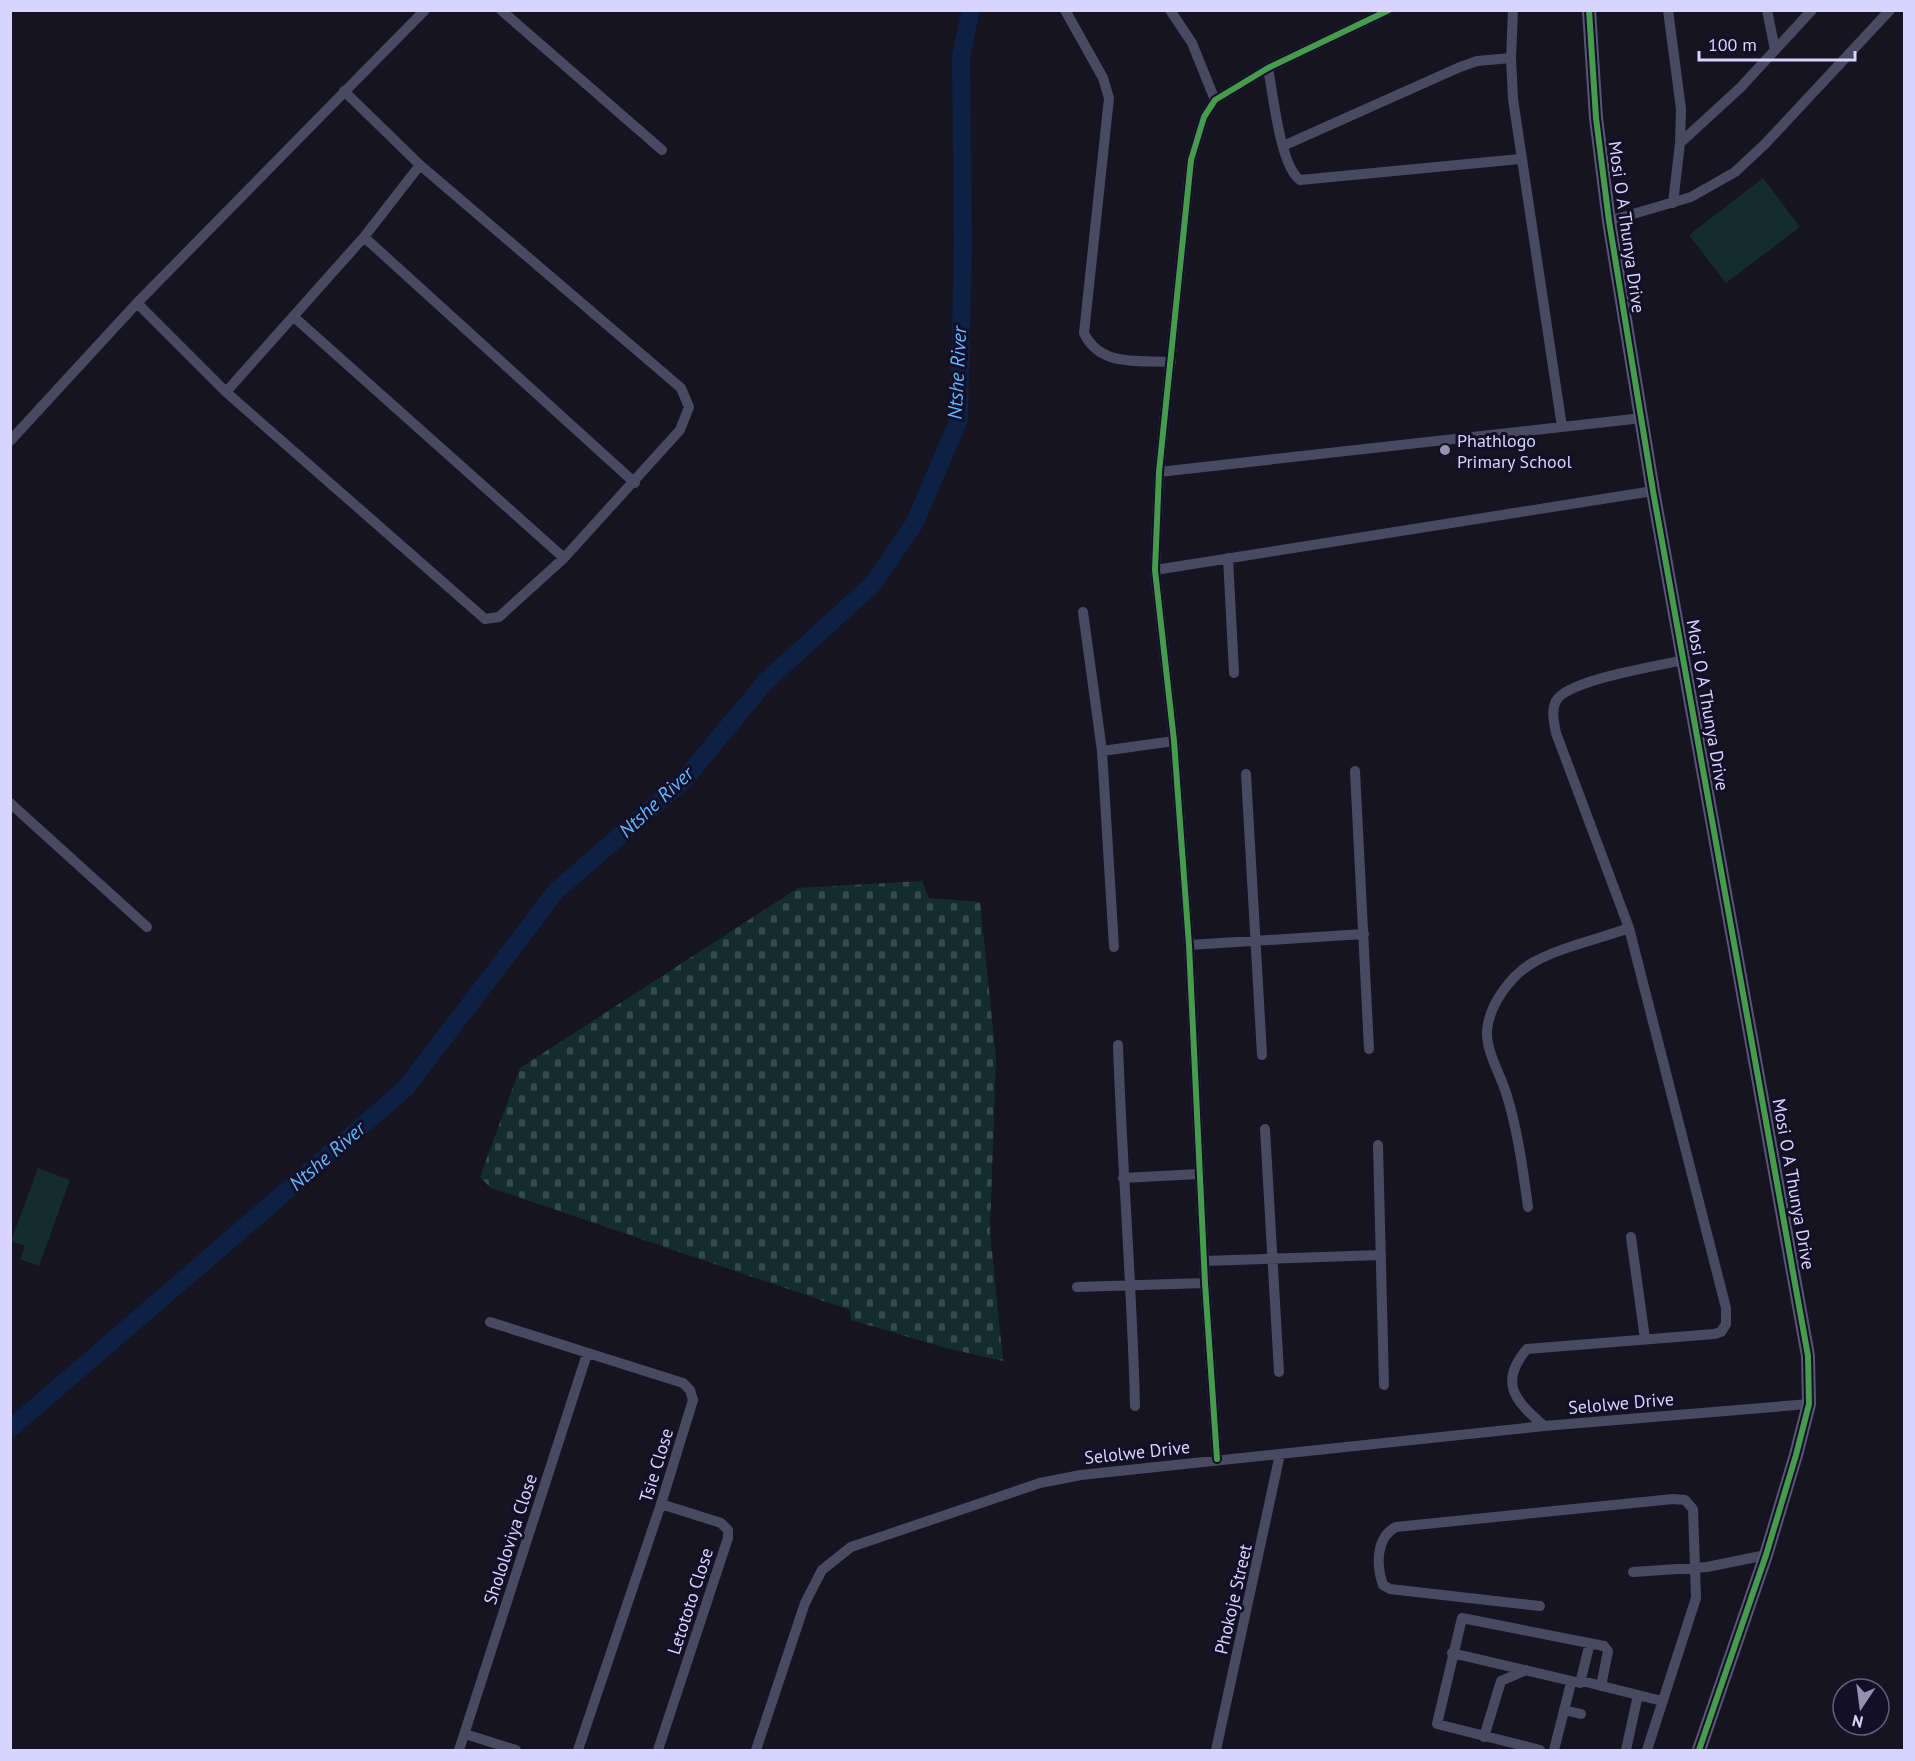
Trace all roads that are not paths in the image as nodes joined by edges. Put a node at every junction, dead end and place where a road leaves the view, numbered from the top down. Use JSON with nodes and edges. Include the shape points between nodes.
{"nodes":[{"id":1,"x":425,"y":10,"type":"edge"},
{"id":2,"x":501,"y":10,"type":"edge"},
{"id":3,"x":1065,"y":10,"type":"edge"},
{"id":4,"x":1170,"y":10,"type":"edge"},
{"id":5,"x":1389,"y":10,"type":"edge"},
{"id":6,"x":1513,"y":10,"type":"edge"},
{"id":7,"x":1589,"y":10,"type":"edge"},
{"id":8,"x":1668,"y":10,"type":"edge"},
{"id":9,"x":1767,"y":10,"type":"edge"},
{"id":10,"x":1812,"y":10,"type":"edge"},
{"id":11,"x":1890,"y":10,"type":"edge"},
{"id":12,"x":1775,"y":50,"type":"junction"},
{"id":13,"x":1511,"y":58,"type":"junction"},
{"id":14,"x":1268,"y":68,"type":"junction"},
{"id":15,"x":344,"y":91,"type":"junction"},
{"id":16,"x":1215,"y":100,"type":"junction"},
{"id":17,"x":1680,"y":143,"type":"junction"},
{"id":18,"x":1283,"y":146,"type":"junction"},
{"id":19,"x":662,"y":150,"type":"dead end"},
{"id":20,"x":1520,"y":159,"type":"junction"},
{"id":21,"x":420,"y":165,"type":"junction"},
{"id":22,"x":1673,"y":203,"type":"junction"},
{"id":23,"x":1609,"y":221,"type":"junction"},
{"id":24,"x":364,"y":237,"type":"junction"},
{"id":25,"x":137,"y":303,"type":"junction"},
{"id":26,"x":294,"y":317,"type":"junction"},
{"id":27,"x":1171,"y":362,"type":"junction"},
{"id":28,"x":226,"y":392,"type":"junction"},
{"id":29,"x":1641,"y":418,"type":"junction"},
{"id":30,"x":1562,"y":427,"type":"junction"},
{"id":31,"x":10,"y":441,"type":"edge"},
{"id":32,"x":1159,"y":472,"type":"junction"},
{"id":33,"x":635,"y":483,"type":"junction"},
{"id":34,"x":1653,"y":491,"type":"junction"},
{"id":35,"x":564,"y":558,"type":"junction"},
{"id":36,"x":1228,"y":558,"type":"junction"},
{"id":37,"x":1155,"y":570,"type":"junction"},
{"id":38,"x":1083,"y":612,"type":"dead end"},
{"id":39,"x":1684,"y":660,"type":"junction"},
{"id":40,"x":1234,"y":673,"type":"dead end"},
{"id":41,"x":1174,"y":741,"type":"junction"},
{"id":42,"x":1102,"y":751,"type":"junction"},
{"id":43,"x":1355,"y":771,"type":"dead end"},
{"id":44,"x":1246,"y":774,"type":"dead end"},
{"id":45,"x":10,"y":803,"type":"edge"},
{"id":46,"x":147,"y":927,"type":"dead end"},
{"id":47,"x":1629,"y":928,"type":"junction"},
{"id":48,"x":1364,"y":934,"type":"junction"},
{"id":49,"x":1258,"y":940,"type":"junction"},
{"id":50,"x":1189,"y":945,"type":"junction"},
{"id":51,"x":1114,"y":947,"type":"dead end"},
{"id":52,"x":1118,"y":1045,"type":"dead end"},
{"id":53,"x":1370,"y":1049,"type":"dead end"},
{"id":54,"x":1262,"y":1055,"type":"dead end"},
{"id":55,"x":1265,"y":1129,"type":"dead end"},
{"id":56,"x":1378,"y":1145,"type":"dead end"},
{"id":57,"x":1199,"y":1174,"type":"junction"},
{"id":58,"x":1123,"y":1178,"type":"junction"},
{"id":59,"x":1528,"y":1207,"type":"dead end"},
{"id":60,"x":1631,"y":1237,"type":"dead end"},
{"id":61,"x":1381,"y":1255,"type":"junction"},
{"id":62,"x":1272,"y":1258,"type":"junction"},
{"id":63,"x":1204,"y":1261,"type":"junction"},
{"id":64,"x":1205,"y":1283,"type":"junction"},
{"id":65,"x":1132,"y":1285,"type":"junction"},
{"id":66,"x":1077,"y":1287,"type":"dead end"},
{"id":67,"x":490,"y":1322,"type":"dead end"},
{"id":68,"x":1645,"y":1339,"type":"junction"},
{"id":69,"x":587,"y":1354,"type":"junction"},
{"id":70,"x":1279,"y":1372,"type":"dead end"},
{"id":71,"x":1384,"y":1385,"type":"dead end"},
{"id":72,"x":1809,"y":1404,"type":"junction"},
{"id":73,"x":1136,"y":1406,"type":"dead end"},
{"id":74,"x":1544,"y":1426,"type":"junction"},
{"id":75,"x":1280,"y":1454,"type":"junction"},
{"id":76,"x":1217,"y":1459,"type":"junction"},
{"id":77,"x":661,"y":1504,"type":"junction"},
{"id":78,"x":1766,"y":1555,"type":"junction"},
{"id":79,"x":1694,"y":1566,"type":"junction"},
{"id":80,"x":1634,"y":1572,"type":"dead end"},
{"id":81,"x":1540,"y":1606,"type":"dead end"},
{"id":82,"x":1590,"y":1643,"type":"junction"},
{"id":83,"x":1452,"y":1653,"type":"junction"},
{"id":84,"x":1526,"y":1670,"type":"junction"},
{"id":85,"x":1576,"y":1682,"type":"junction"},
{"id":86,"x":1601,"y":1686,"type":"junction"},
{"id":87,"x":1638,"y":1695,"type":"junction"},
{"id":88,"x":1662,"y":1701,"type":"junction"},
{"id":89,"x":1564,"y":1710,"type":"junction"},
{"id":90,"x":1581,"y":1714,"type":"dead end"},
{"id":91,"x":465,"y":1734,"type":"junction"},
{"id":92,"x":1484,"y":1737,"type":"junction"},
{"id":93,"x":459,"y":1750,"type":"edge"},
{"id":94,"x":516,"y":1750,"type":"edge"},
{"id":95,"x":578,"y":1750,"type":"edge"},
{"id":96,"x":658,"y":1750,"type":"edge"},
{"id":97,"x":756,"y":1750,"type":"edge"},
{"id":98,"x":1216,"y":1750,"type":"edge"},
{"id":99,"x":1540,"y":1750,"type":"edge"},
{"id":100,"x":1554,"y":1750,"type":"edge"},
{"id":101,"x":1626,"y":1750,"type":"edge"},
{"id":102,"x":1647,"y":1750,"type":"edge"},
{"id":103,"x":1699,"y":1750,"type":"edge"}],
"edges":[{"from":1,"to":15,"type":"street"},
{"from":2,"to":19,"type":"street"},
{"from":3,"to":27,"type":"street","via":[[1103,78],[1109,98],[1084,333],[1092,347],[1104,356]]},
{"from":4,"to":16,"type":"street","via":[[1192,43]]},
{"from":5,"to":14,"type":"street"},
{"from":6,"to":13,"type":"street"},
{"from":7,"to":23,"type":"street","name":"Mosi O A Thunya Drive","via":[[1596,118]]},
{"from":8,"to":17,"type":"street","via":[[1680,109]]},
{"from":9,"to":12,"type":"street"},
{"from":10,"to":12,"type":"street"},
{"from":11,"to":22,"type":"street","via":[[1750,159],[1720,182]]},
{"from":12,"to":17,"type":"street"},
{"from":13,"to":18,"type":"street","via":[[1460,67]]},
{"from":13,"to":20,"type":"street"},
{"from":14,"to":16,"type":"street"},
{"from":14,"to":18,"type":"street"},
{"from":15,"to":21,"type":"street"},
{"from":15,"to":25,"type":"street"},
{"from":16,"to":27,"type":"street","via":[[1204,117],[1191,160]]},
{"from":17,"to":22,"type":"street"},
{"from":18,"to":20,"type":"street","via":[[1294,175],[1304,181]]},
{"from":20,"to":30,"type":"street"},
{"from":21,"to":24,"type":"street"},
{"from":21,"to":33,"type":"street","via":[[681,388],[690,408],[687,420]]},
{"from":22,"to":23,"type":"street"},
{"from":23,"to":29,"type":"street","name":"Mosi O A Thunya Drive"},
{"from":24,"to":26,"type":"street"},
{"from":24,"to":33,"type":"street"},
{"from":25,"to":28,"type":"street"},
{"from":25,"to":31,"type":"street"},
{"from":26,"to":28,"type":"street"},
{"from":26,"to":35,"type":"street"},
{"from":27,"to":32,"type":"street"},
{"from":28,"to":35,"type":"street","via":[[485,619],[500,617]]},
{"from":29,"to":30,"type":"street"},
{"from":29,"to":34,"type":"street","name":"Mosi O A Thunya Drive"},
{"from":30,"to":32,"type":"street"},
{"from":32,"to":37,"type":"street"},
{"from":33,"to":35,"type":"street"},
{"from":34,"to":36,"type":"street"},
{"from":34,"to":39,"type":"street","name":"Mosi O A Thunya Drive"},
{"from":36,"to":37,"type":"street"},
{"from":36,"to":40,"type":"street"},
{"from":37,"to":41,"type":"street"},
{"from":38,"to":42,"type":"street"},
{"from":39,"to":47,"type":"street","via":[[1564,690],[1553,715],[1556,733]]},
{"from":39,"to":72,"type":"street","name":"Mosi O A Thunya Drive","via":[[1807,1338]]},
{"from":41,"to":42,"type":"street"},
{"from":41,"to":50,"type":"street"},
{"from":42,"to":51,"type":"street"},
{"from":43,"to":48,"type":"street"},
{"from":44,"to":49,"type":"street"},
{"from":45,"to":46,"type":"street"},
{"from":47,"to":59,"type":"street","via":[[1536,961],[1517,972],[1503,989],[1487,1027],[1487,1040],[1507,1097],[1522,1161]]},
{"from":47,"to":68,"type":"street","via":[[1727,1317],[1721,1332]]},
{"from":48,"to":49,"type":"street"},
{"from":48,"to":53,"type":"street"},
{"from":49,"to":50,"type":"street"},
{"from":49,"to":54,"type":"street"},
{"from":50,"to":57,"type":"street"},
{"from":52,"to":58,"type":"street"},
{"from":55,"to":62,"type":"street"},
{"from":56,"to":61,"type":"street"},
{"from":57,"to":58,"type":"street"},
{"from":57,"to":63,"type":"street"},
{"from":58,"to":65,"type":"street"},
{"from":60,"to":68,"type":"street"},
{"from":61,"to":62,"type":"street"},
{"from":61,"to":71,"type":"street"},
{"from":62,"to":63,"type":"street"},
{"from":62,"to":70,"type":"street"},
{"from":63,"to":64,"type":"street"},
{"from":64,"to":65,"type":"street"},
{"from":64,"to":76,"type":"street"},
{"from":65,"to":66,"type":"street"},
{"from":65,"to":73,"type":"street"},
{"from":67,"to":69,"type":"street","name":"Tsie Close"},
{"from":68,"to":74,"type":"street","via":[[1527,1349],[1517,1360],[1514,1394],[1519,1405]]},
{"from":69,"to":77,"type":"street","name":"Tsie Close","via":[[683,1383],[690,1390],[693,1400]]},
{"from":69,"to":91,"type":"street","name":"Shololoviya Close"},
{"from":72,"to":74,"type":"street","name":"Selolwe Drive"},
{"from":72,"to":78,"type":"street","name":"Mosi O A Thunya Drive"},
{"from":74,"to":75,"type":"street","name":"Selolwe Drive"},
{"from":75,"to":76,"type":"street","name":"Selolwe Drive"},
{"from":75,"to":98,"type":"street","name":"Phokoje Street"},
{"from":76,"to":97,"type":"street","name":"Selolwe Drive","via":[[1060,1478],[851,1546],[822,1570],[805,1603]]},
{"from":77,"to":95,"type":"street","name":"Tsie Close"},
{"from":77,"to":96,"type":"street","name":"Letototo Close","via":[[721,1523],[728,1530],[728,1538]]},
{"from":78,"to":79,"type":"street"},
{"from":78,"to":103,"type":"street","name":"Mosi O A Thunya Drive"},
{"from":79,"to":80,"type":"street"},
{"from":79,"to":81,"type":"street","via":[[1693,1509],[1685,1500],[1673,1499],[1396,1527],[1380,1543],[1381,1578],[1390,1589]]},
{"from":79,"to":88,"type":"street","via":[[1696,1598]]},
{"from":82,"to":83,"type":"street","via":[[1466,1618],[1459,1622]]},
{"from":82,"to":85,"type":"street"},
{"from":82,"to":86,"type":"street","via":[[1608,1648]]},
{"from":83,"to":84,"type":"street"},
{"from":83,"to":92,"type":"street","via":[[1437,1724]]},
{"from":84,"to":85,"type":"street"},
{"from":84,"to":92,"type":"street","via":[[1502,1681]]},
{"from":85,"to":86,"type":"street"},
{"from":85,"to":89,"type":"street"},
{"from":86,"to":87,"type":"street"},
{"from":87,"to":88,"type":"street"},
{"from":87,"to":101,"type":"street"},
{"from":88,"to":102,"type":"street"},
{"from":89,"to":90,"type":"street"},
{"from":89,"to":100,"type":"street"},
{"from":91,"to":93,"type":"street","name":"Shololoviya Close"},
{"from":91,"to":94,"type":"street"},
{"from":92,"to":99,"type":"street"}]}
